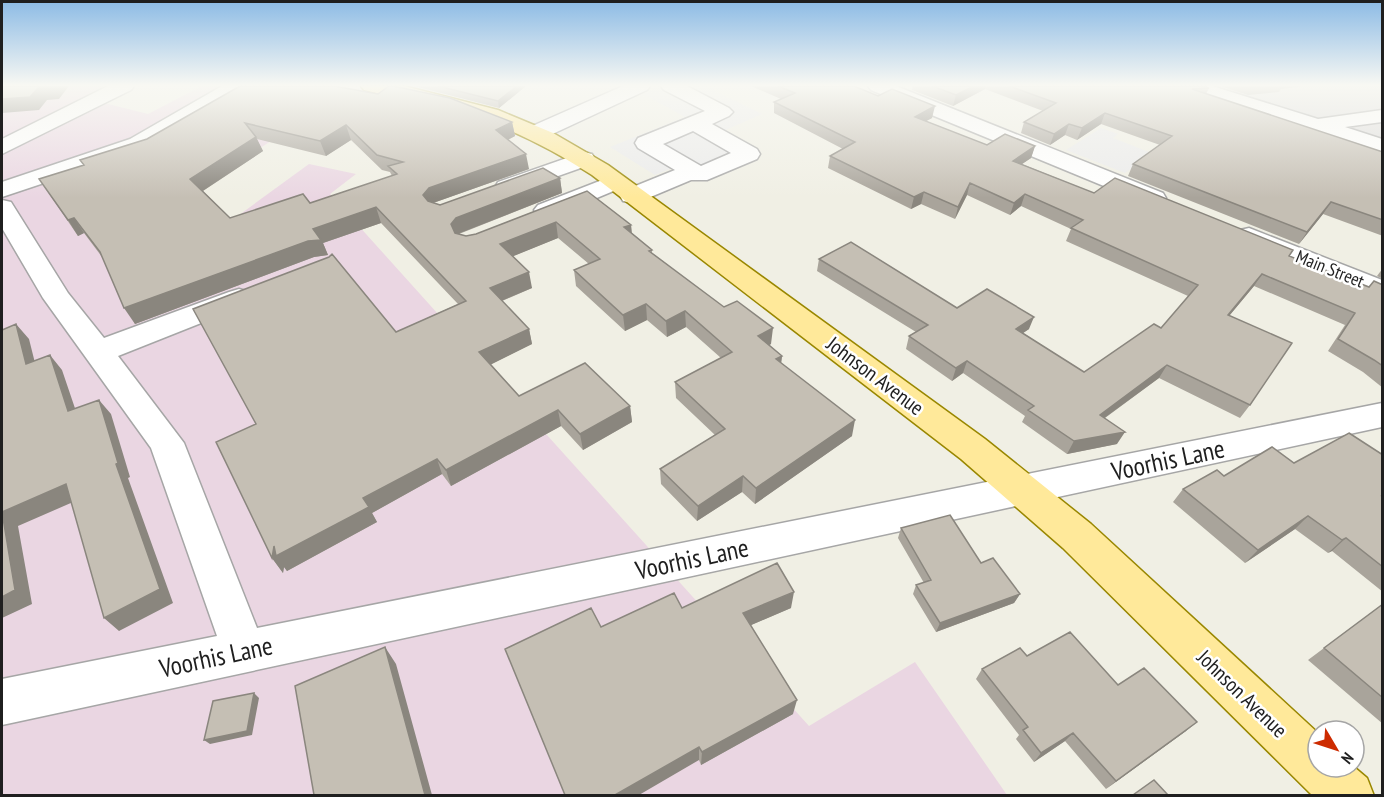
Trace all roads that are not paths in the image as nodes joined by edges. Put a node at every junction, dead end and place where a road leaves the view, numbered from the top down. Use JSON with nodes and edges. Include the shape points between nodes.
{"nodes":[{"id":1,"x":50,"y":123,"type":"edge"},
{"id":2,"x":174,"y":123,"type":"edge"},
{"id":3,"x":514,"y":123,"type":"edge"},
{"id":4,"x":558,"y":123,"type":"edge"},
{"id":5,"x":972,"y":123,"type":"edge"},
{"id":6,"x":1311,"y":123,"type":"edge"},
{"id":7,"x":1330,"y":123,"type":"edge"},
{"id":8,"x":696,"y":124,"type":"joint"},
{"id":9,"x":1317,"y":125,"type":"junction"},
{"id":10,"x":538,"y":132,"type":"junction"},
{"id":11,"x":1383,"y":146,"type":"edge"},
{"id":12,"x":2,"y":147,"type":"edge"},
{"id":13,"x":584,"y":159,"type":"junction"},
{"id":14,"x":693,"y":171,"type":"junction"},
{"id":15,"x":624,"y":189,"type":"junction"},
{"id":16,"x":2,"y":190,"type":"edge"},
{"id":17,"x":486,"y":195,"type":"edge"},
{"id":18,"x":1176,"y":206,"type":"edge"},
{"id":19,"x":2,"y":207,"type":"edge"},
{"id":20,"x":521,"y":220,"type":"edge"},
{"id":21,"x":1229,"y":228,"type":"edge"},
{"id":22,"x":13,"y":247,"type":"edge"},
{"id":23,"x":260,"y":290,"type":"edge"},
{"id":24,"x":1383,"y":290,"type":"edge"},
{"id":25,"x":98,"y":352,"type":"junction"},
{"id":26,"x":1383,"y":415,"type":"edge"},
{"id":27,"x":1022,"y":490,"type":"junction"},
{"id":28,"x":244,"y":652,"type":"junction"},
{"id":29,"x":2,"y":702,"type":"edge"},
{"id":30,"x":1306,"y":755,"type":"edge"},
{"id":31,"x":1331,"y":779,"type":"edge"},
{"id":32,"x":1348,"y":795,"type":"edge"}],
"edges":[{"from":1,"to":12,"type":"street"},
{"from":2,"to":16,"type":"street","via":[[138,144]]},
{"from":3,"to":10,"type":"main road","name":"Johnson Avenue"},
{"from":4,"to":10,"type":"street"},
{"from":5,"to":18,"type":"street"},
{"from":6,"to":9,"type":"street"},
{"from":7,"to":9,"type":"street"},
{"from":8,"to":14,"type":"street","via":[[646,143]]},
{"from":8,"to":14,"type":"street","via":[[749,154],[699,175]]},
{"from":9,"to":11,"type":"street"},
{"from":10,"to":13,"type":"main road","name":"Johnson Avenue"},
{"from":13,"to":15,"type":"main road","name":"Johnson Avenue"},
{"from":13,"to":17,"type":"street"},
{"from":14,"to":15,"type":"street"},
{"from":15,"to":20,"type":"street"},
{"from":15,"to":27,"type":"main road","name":"Johnson Avenue","via":[[973,449]]},
{"from":19,"to":22,"type":"street"},
{"from":21,"to":24,"type":"street","name":"Main Street"},
{"from":22,"to":25,"type":"street"},
{"from":23,"to":25,"type":"street"},
{"from":25,"to":28,"type":"street","via":[[167,443]]},
{"from":26,"to":27,"type":"street","name":"Voorhis Lane"},
{"from":27,"to":28,"type":"street","name":"Voorhis Lane"},
{"from":27,"to":30,"type":"main road","name":"Johnson Avenue","via":[[1077,536]]},
{"from":28,"to":29,"type":"street","name":"Voorhis Lane"},
{"from":31,"to":32,"type":"main road","name":"Johnson Avenue"}]}
